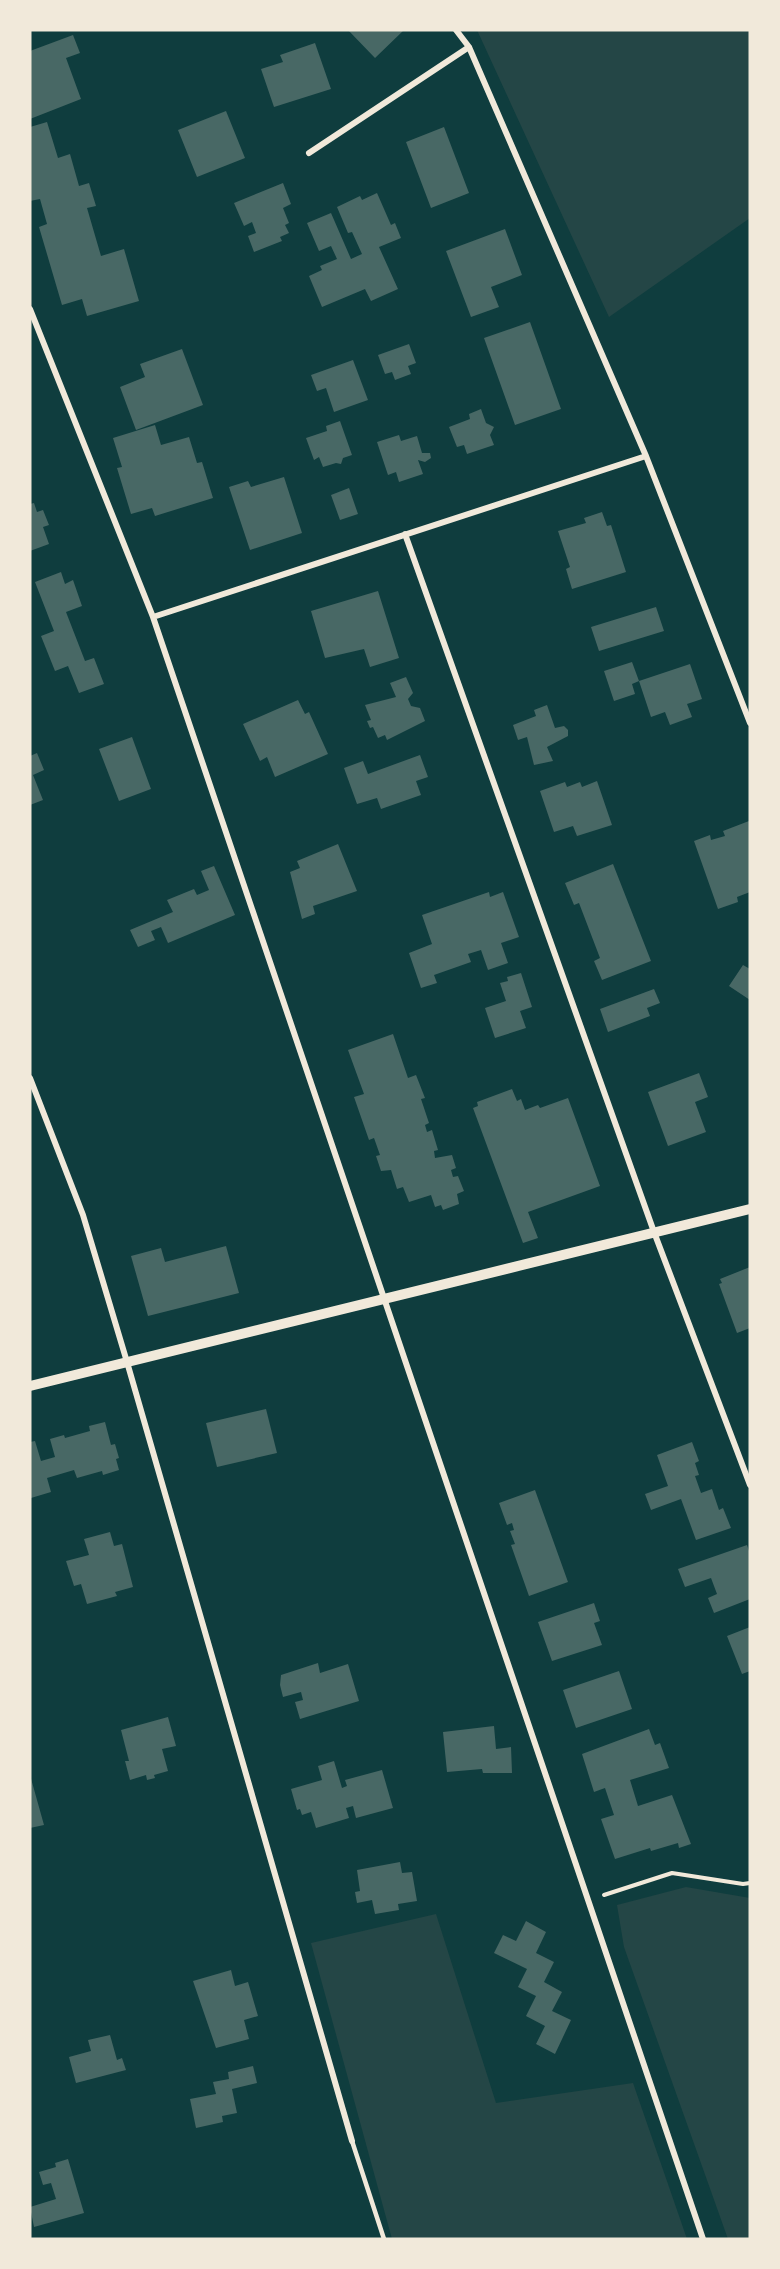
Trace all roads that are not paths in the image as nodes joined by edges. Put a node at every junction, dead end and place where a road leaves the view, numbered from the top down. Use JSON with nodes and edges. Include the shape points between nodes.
{"nodes":[{"id":1,"x":456,"y":30,"type":"edge"},
{"id":2,"x":469,"y":47,"type":"junction"},
{"id":3,"x":309,"y":153,"type":"dead end"},
{"id":4,"x":30,"y":309,"type":"edge"},
{"id":5,"x":646,"y":456,"type":"junction"},
{"id":6,"x":405,"y":534,"type":"junction"},
{"id":7,"x":153,"y":617,"type":"junction"},
{"id":8,"x":750,"y":723,"type":"edge"},
{"id":9,"x":30,"y":1078,"type":"edge"},
{"id":10,"x":750,"y":1209,"type":"edge"},
{"id":11,"x":654,"y":1232,"type":"junction"},
{"id":12,"x":384,"y":1297,"type":"junction"},
{"id":13,"x":127,"y":1362,"type":"junction"},
{"id":14,"x":30,"y":1386,"type":"edge"},
{"id":15,"x":750,"y":1485,"type":"edge"},
{"id":16,"x":352,"y":2141,"type":"joint"},
{"id":17,"x":384,"y":2239,"type":"edge"},
{"id":18,"x":703,"y":2239,"type":"edge"}],
"edges":[{"from":1,"to":2,"type":"street"},
{"from":2,"to":3,"type":"street"},
{"from":2,"to":5,"type":"street"},
{"from":4,"to":7,"type":"street"},
{"from":5,"to":6,"type":"street"},
{"from":5,"to":8,"type":"street"},
{"from":6,"to":7,"type":"street"},
{"from":6,"to":11,"type":"street"},
{"from":7,"to":12,"type":"street"},
{"from":9,"to":13,"type":"street","via":[[83,1215]]},
{"from":10,"to":11,"type":"street"},
{"from":11,"to":12,"type":"street"},
{"from":11,"to":15,"type":"street"},
{"from":12,"to":13,"type":"street"},
{"from":12,"to":18,"type":"street"},
{"from":13,"to":14,"type":"street"},
{"from":13,"to":16,"type":"street"},
{"from":16,"to":17,"type":"lane"}]}
